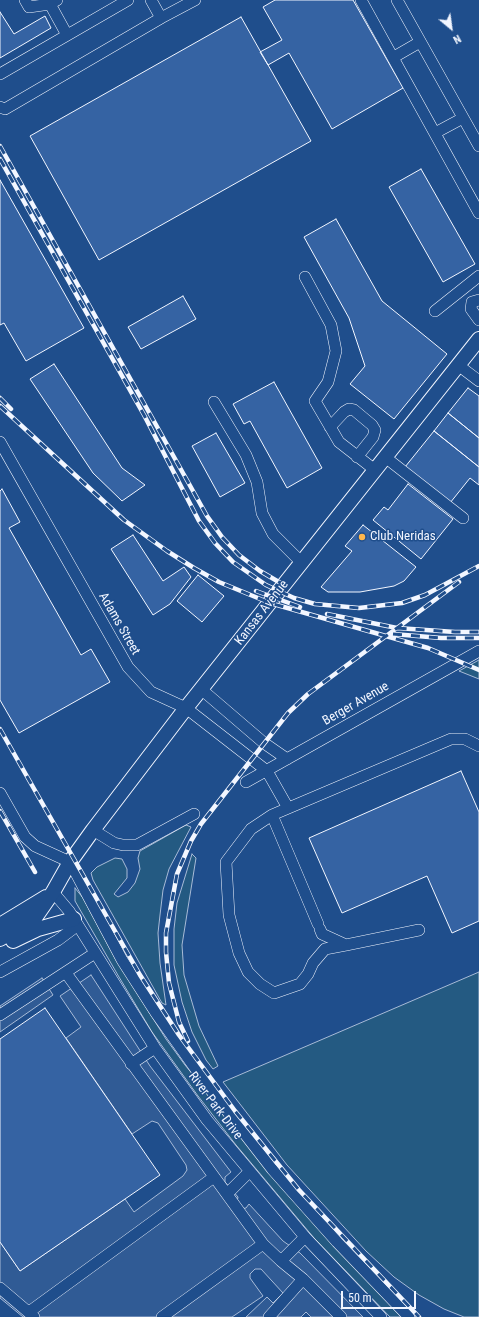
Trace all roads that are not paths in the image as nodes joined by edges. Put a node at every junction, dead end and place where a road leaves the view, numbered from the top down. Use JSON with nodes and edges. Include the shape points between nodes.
{"nodes":[{"id":1,"x":25,"y":0,"type":"edge"},
{"id":2,"x":128,"y":0,"type":"edge"},
{"id":3,"x":151,"y":0,"type":"edge"},
{"id":4,"x":195,"y":0,"type":"edge"},
{"id":5,"x":361,"y":0,"type":"edge"},
{"id":6,"x":396,"y":0,"type":"edge"},
{"id":7,"x":54,"y":2,"type":"edge"},
{"id":8,"x":162,"y":18,"type":"junction"},
{"id":9,"x":67,"y":35,"type":"junction"},
{"id":10,"x":420,"y":42,"type":"junction"},
{"id":11,"x":394,"y":58,"type":"junction"},
{"id":12,"x":0,"y":74,"type":"edge"},
{"id":13,"x":0,"y":107,"type":"edge"},
{"id":14,"x":463,"y":118,"type":"junction"},
{"id":15,"x":435,"y":132,"type":"junction"},
{"id":16,"x":479,"y":146,"type":"edge"},
{"id":17,"x":479,"y":213,"type":"edge"},
{"id":18,"x":479,"y":276,"type":"edge"},
{"id":19,"x":305,"y":278,"type":"dead end"},
{"id":20,"x":462,"y":290,"type":"junction"},
{"id":21,"x":476,"y":301,"type":"edge"},
{"id":22,"x":435,"y":311,"type":"dead end"},
{"id":23,"x":479,"y":320,"type":"edge"},
{"id":24,"x":479,"y":339,"type":"edge"},
{"id":25,"x":458,"y":365,"type":"junction"},
{"id":26,"x":479,"y":381,"type":"edge"},
{"id":27,"x":214,"y":402,"type":"dead end"},
{"id":28,"x":330,"y":427,"type":"junction"},
{"id":29,"x":0,"y":442,"type":"edge"},
{"id":30,"x":357,"y":457,"type":"junction"},
{"id":31,"x":385,"y":457,"type":"junction"},
{"id":32,"x":375,"y":470,"type":"junction"},
{"id":33,"x":463,"y":518,"type":"dead end"},
{"id":34,"x":302,"y":563,"type":"junction"},
{"id":35,"x":479,"y":651,"type":"edge"},
{"id":36,"x":201,"y":689,"type":"junction"},
{"id":37,"x":186,"y":708,"type":"junction"},
{"id":38,"x":479,"y":746,"type":"edge"},
{"id":39,"x":287,"y":759,"type":"junction"},
{"id":40,"x":267,"y":771,"type":"junction"},
{"id":41,"x":246,"y":782,"type":"dead end"},
{"id":42,"x":0,"y":793,"type":"edge"},
{"id":43,"x":3,"y":805,"type":"edge"},
{"id":44,"x":288,"y":808,"type":"junction"},
{"id":45,"x":194,"y":814,"type":"dead end"},
{"id":46,"x":272,"y":815,"type":"junction"},
{"id":47,"x":93,"y":830,"type":"junction"},
{"id":48,"x":70,"y":862,"type":"junction"},
{"id":49,"x":53,"y":892,"type":"junction"},
{"id":50,"x":76,"y":922,"type":"junction"},
{"id":51,"x":0,"y":925,"type":"edge"},
{"id":52,"x":419,"y":930,"type":"dead end"},
{"id":53,"x":0,"y":939,"type":"edge"},
{"id":54,"x":346,"y":945,"type":"junction"},
{"id":55,"x":0,"y":947,"type":"edge"},
{"id":56,"x":95,"y":953,"type":"junction"},
{"id":57,"x":0,"y":972,"type":"edge"},
{"id":58,"x":66,"y":973,"type":"junction"},
{"id":59,"x":0,"y":1015,"type":"edge"},
{"id":60,"x":155,"y":1048,"type":"junction"},
{"id":61,"x":131,"y":1064,"type":"junction"},
{"id":62,"x":249,"y":1172,"type":"junction"},
{"id":63,"x":214,"y":1178,"type":"junction"},
{"id":64,"x":227,"y":1194,"type":"junction"},
{"id":65,"x":305,"y":1237,"type":"junction"},
{"id":66,"x":263,"y":1244,"type":"junction"},
{"id":67,"x":281,"y":1260,"type":"junction"},
{"id":68,"x":303,"y":1279,"type":"junction"},
{"id":69,"x":0,"y":1288,"type":"edge"},
{"id":70,"x":32,"y":1315,"type":"edge"},
{"id":71,"x":162,"y":1317,"type":"edge"},
{"id":72,"x":269,"y":1317,"type":"edge"},
{"id":73,"x":341,"y":1317,"type":"edge"},
{"id":74,"x":381,"y":1317,"type":"edge"},
{"id":75,"x":409,"y":1317,"type":"edge"}],
"edges":[{"from":1,"to":7,"type":"street","via":[[28,6]]},
{"from":2,"to":9,"type":"street"},
{"from":3,"to":8,"type":"street"},
{"from":4,"to":8,"type":"street"},
{"from":5,"to":11,"type":"street"},
{"from":6,"to":10,"type":"street"},
{"from":7,"to":9,"type":"street"},
{"from":8,"to":13,"type":"street","via":[[5,109]]},
{"from":9,"to":12,"type":"street"},
{"from":10,"to":11,"type":"street"},
{"from":10,"to":14,"type":"street"},
{"from":11,"to":15,"type":"street"},
{"from":14,"to":15,"type":"street"},
{"from":14,"to":16,"type":"street"},
{"from":15,"to":17,"type":"street"},
{"from":18,"to":20,"type":"street"},
{"from":19,"to":28,"type":"street","via":[[331,325],[336,351],[328,382],[315,401]]},
{"from":20,"to":21,"type":"street"},
{"from":20,"to":22,"type":"street"},
{"from":21,"to":23,"type":"street","via":[[471,309]]},
{"from":24,"to":25,"type":"main road","name":"Kansas Avenue"},
{"from":25,"to":26,"type":"street"},
{"from":25,"to":31,"type":"main road","name":"Kansas Avenue"},
{"from":27,"to":34,"type":"street","via":[[246,455],[257,482],[262,513],[273,534]]},
{"from":28,"to":30,"type":"street","via":[[339,442]]},
{"from":28,"to":30,"type":"street","via":[[349,409],[354,410],[372,425],[375,430],[373,437]]},
{"from":29,"to":37,"type":"street","name":"Adams Street","via":[[128,668],[151,692]]},
{"from":30,"to":32,"type":"street"},
{"from":31,"to":32,"type":"main road","name":"Kansas Avenue"},
{"from":31,"to":33,"type":"street"},
{"from":32,"to":34,"type":"main road","name":"Kansas Avenue"},
{"from":34,"to":36,"type":"main road","name":"Kansas Avenue"},
{"from":35,"to":39,"type":"street","name":"Berger Avenue"},
{"from":36,"to":37,"type":"main road","name":"Kansas Avenue"},
{"from":36,"to":39,"type":"street","via":[[264,743]]},
{"from":37,"to":40,"type":"street","name":"Adams Street"},
{"from":37,"to":47,"type":"main road","name":"Kansas Avenue"},
{"from":38,"to":44,"type":"street","via":[[465,739],[451,739]]},
{"from":39,"to":40,"type":"street","name":"Berger Avenue"},
{"from":40,"to":41,"type":"street","name":"Berger Avenue"},
{"from":40,"to":44,"type":"street"},
{"from":42,"to":43,"type":"street"},
{"from":43,"to":48,"type":"street","via":[[25,837],[36,846]]},
{"from":44,"to":46,"type":"street"},
{"from":45,"to":47,"type":"street","via":[[137,845],[123,846],[114,843]]},
{"from":46,"to":54,"type":"street","via":[[322,934]]},
{"from":46,"to":54,"type":"street","via":[[252,829],[226,862],[229,915],[239,954],[248,972],[274,993],[300,984],[325,949]]},
{"from":47,"to":48,"type":"main road","name":"Kansas Avenue"},
{"from":48,"to":49,"type":"main road","name":"Kansas Avenue"},
{"from":48,"to":75,"type":"street","via":[[122,960],[210,1089],[272,1169]]},
{"from":49,"to":50,"type":"street","name":"River Park Drive"},
{"from":49,"to":51,"type":"main road","name":"Kansas Avenue"},
{"from":49,"to":53,"type":"main road","name":"Kansas Avenue","via":[[35,918]]},
{"from":50,"to":55,"type":"main road","via":[[38,928]]},
{"from":50,"to":56,"type":"street","name":"River Park Drive"},
{"from":50,"to":57,"type":"street","via":[[58,940]]},
{"from":52,"to":54,"type":"street"},
{"from":56,"to":58,"type":"street"},
{"from":56,"to":60,"type":"street","name":"River Park Drive"},
{"from":58,"to":59,"type":"street"},
{"from":58,"to":61,"type":"street"},
{"from":60,"to":61,"type":"street"},
{"from":60,"to":62,"type":"street","name":"River Park Drive","via":[[207,1120]]},
{"from":61,"to":63,"type":"street"},
{"from":62,"to":64,"type":"street"},
{"from":62,"to":65,"type":"street","name":"River Park Drive"},
{"from":63,"to":64,"type":"street"},
{"from":63,"to":70,"type":"street"},
{"from":64,"to":66,"type":"street"},
{"from":65,"to":67,"type":"street"},
{"from":65,"to":74,"type":"street","name":"River Park Drive"},
{"from":66,"to":67,"type":"street"},
{"from":66,"to":71,"type":"street"},
{"from":67,"to":68,"type":"street"},
{"from":68,"to":72,"type":"street"},
{"from":68,"to":73,"type":"street"},
{"from":69,"to":70,"type":"street"}]}
